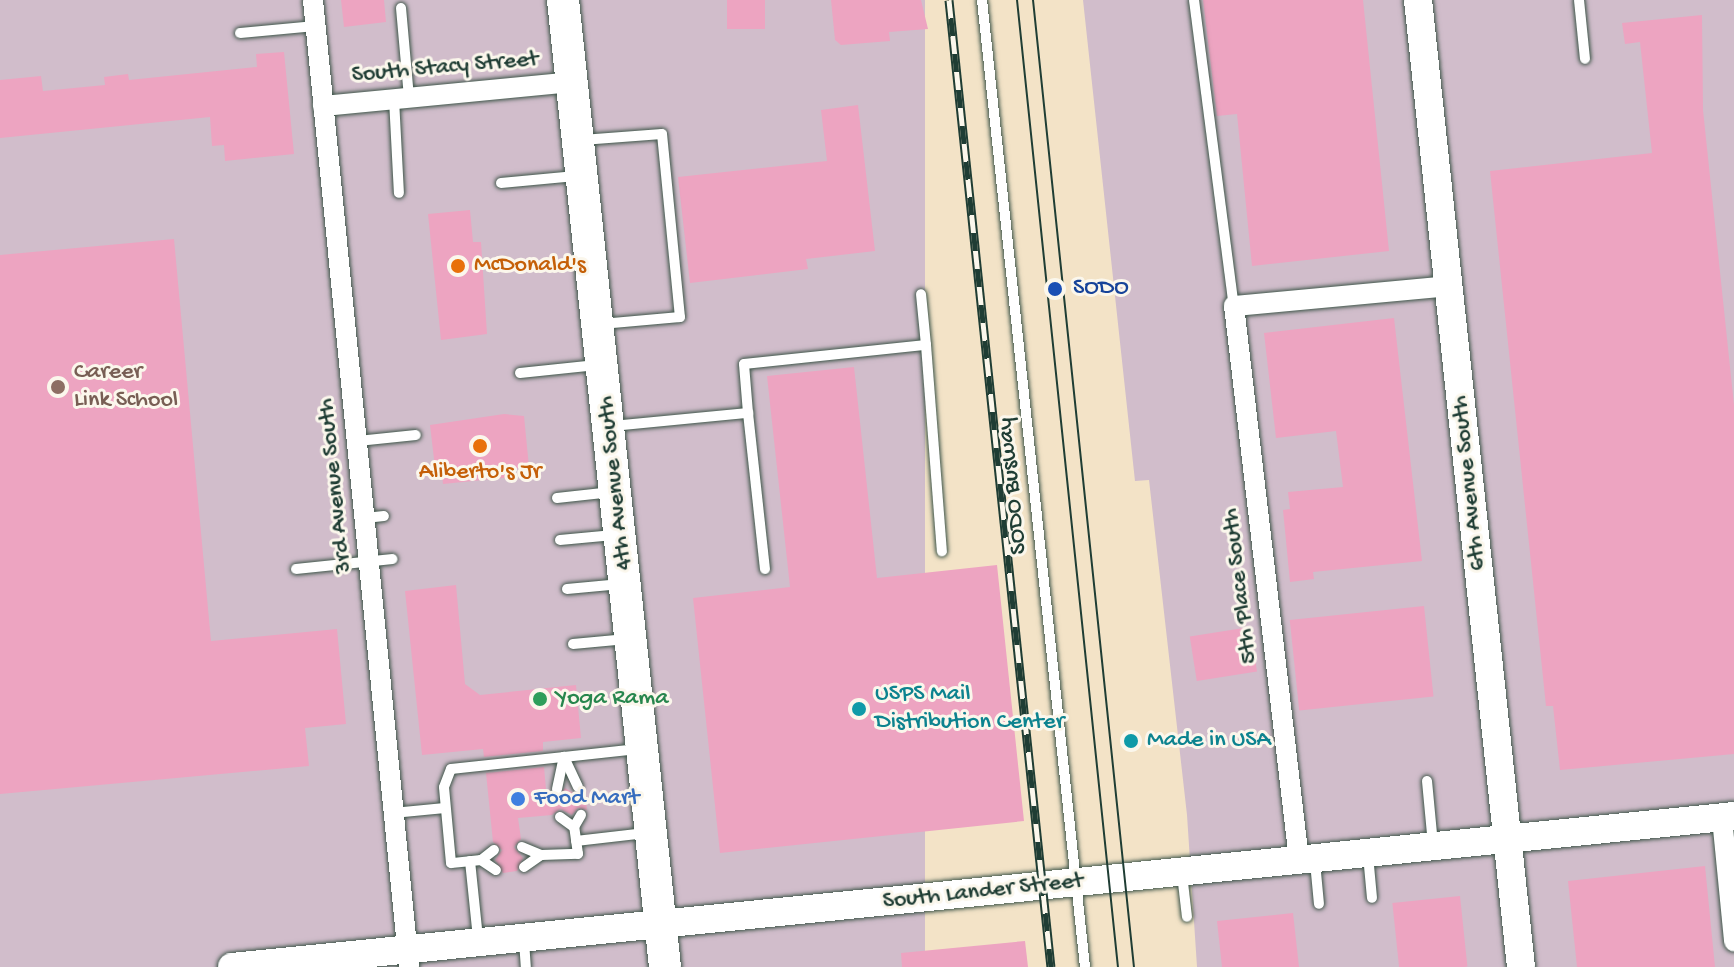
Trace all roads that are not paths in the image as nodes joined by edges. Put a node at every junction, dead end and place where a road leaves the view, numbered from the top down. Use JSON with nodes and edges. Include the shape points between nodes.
{"nodes":[{"id":1,"x":313,"y":0,"type":"edge"},
{"id":2,"x":563,"y":0,"type":"edge"},
{"id":3,"x":982,"y":0,"type":"edge"},
{"id":4,"x":1194,"y":0,"type":"edge"},
{"id":5,"x":1418,"y":0,"type":"edge"},
{"id":6,"x":1579,"y":0,"type":"edge"},
{"id":7,"x":401,"y":8,"type":"dead end"},
{"id":8,"x":316,"y":26,"type":"junction"},
{"id":9,"x":240,"y":33,"type":"dead end"},
{"id":10,"x":1585,"y":59,"type":"dead end"},
{"id":11,"x":572,"y":82,"type":"junction"},
{"id":12,"x":402,"y":98,"type":"junction"},
{"id":13,"x":323,"y":106,"type":"junction"},
{"id":14,"x":578,"y":141,"type":"junction"},
{"id":15,"x":582,"y":175,"type":"junction"},
{"id":16,"x":501,"y":183,"type":"dead end"},
{"id":17,"x":399,"y":193,"type":"dead end"},
{"id":18,"x":1448,"y":286,"type":"junction"},
{"id":19,"x":921,"y":294,"type":"dead end"},
{"id":20,"x":1234,"y":306,"type":"junction"},
{"id":21,"x":599,"y":324,"type":"junction"},
{"id":22,"x":926,"y":345,"type":"junction"},
{"id":23,"x":603,"y":365,"type":"junction"},
{"id":24,"x":520,"y":373,"type":"dead end"},
{"id":25,"x":748,"y":413,"type":"junction"},
{"id":26,"x":610,"y":426,"type":"junction"},
{"id":27,"x":416,"y":435,"type":"dead end"},
{"id":28,"x":358,"y":441,"type":"junction"},
{"id":29,"x":618,"y":491,"type":"junction"},
{"id":30,"x":557,"y":498,"type":"dead end"},
{"id":31,"x":622,"y":535,"type":"junction"},
{"id":32,"x":560,"y":540,"type":"dead end"},
{"id":33,"x":942,"y":551,"type":"dead end"},
{"id":34,"x":392,"y":559,"type":"dead end"},
{"id":35,"x":369,"y":561,"type":"junction"},
{"id":36,"x":296,"y":569,"type":"dead end"},
{"id":37,"x":765,"y":569,"type":"dead end"},
{"id":38,"x":627,"y":584,"type":"junction"},
{"id":39,"x":567,"y":589,"type":"dead end"},
{"id":40,"x":633,"y":639,"type":"junction"},
{"id":41,"x":573,"y":644,"type":"dead end"},
{"id":42,"x":644,"y":749,"type":"junction"},
{"id":43,"x":564,"y":757,"type":"junction"},
{"id":44,"x":1427,"y":781,"type":"dead end"},
{"id":45,"x":578,"y":787,"type":"dead end"},
{"id":46,"x":557,"y":789,"type":"dead end"},
{"id":47,"x":445,"y":808,"type":"junction"},
{"id":48,"x":393,"y":813,"type":"junction"},
{"id":49,"x":581,"y":815,"type":"dead end"},
{"id":50,"x":560,"y":817,"type":"dead end"},
{"id":51,"x":1728,"y":817,"type":"edge"},
{"id":52,"x":574,"y":827,"type":"junction"},
{"id":53,"x":652,"y":832,"type":"junction"},
{"id":54,"x":1509,"y":839,"type":"junction"},
{"id":55,"x":576,"y":841,"type":"junction"},
{"id":56,"x":522,"y":847,"type":"dead end"},
{"id":57,"x":1433,"y":847,"type":"junction"},
{"id":58,"x":494,"y":850,"type":"dead end"},
{"id":59,"x":1368,"y":853,"type":"junction"},
{"id":60,"x":541,"y":855,"type":"junction"},
{"id":61,"x":475,"y":860,"type":"junction"},
{"id":62,"x":1307,"y":860,"type":"junction"},
{"id":63,"x":524,"y":867,"type":"dead end"},
{"id":64,"x":496,"y":870,"type":"dead end"},
{"id":65,"x":1182,"y":872,"type":"junction"},
{"id":66,"x":1076,"y":883,"type":"junction"},
{"id":67,"x":1372,"y":898,"type":"dead end"},
{"id":68,"x":1319,"y":904,"type":"dead end"},
{"id":69,"x":1187,"y":917,"type":"dead end"},
{"id":70,"x":661,"y":925,"type":"junction"},
{"id":71,"x":1734,"y":941,"type":"edge"},
{"id":72,"x":478,"y":943,"type":"junction"},
{"id":73,"x":525,"y":953,"type":"edge"},
{"id":74,"x":408,"y":959,"type":"edge"},
{"id":75,"x":232,"y":967,"type":"edge"},
{"id":76,"x":665,"y":967,"type":"edge"},
{"id":77,"x":1085,"y":967,"type":"edge"},
{"id":78,"x":1521,"y":967,"type":"edge"}],
"edges":[{"from":1,"to":8,"type":"street","name":"3rd Avenue South"},
{"from":2,"to":11,"type":"main road","name":"4th Avenue South"},
{"from":3,"to":66,"type":"lane","name":"SODO Busway"},
{"from":4,"to":20,"type":"lane"},
{"from":5,"to":18,"type":"main road","name":"6th Avenue South"},
{"from":6,"to":10,"type":"lane"},
{"from":7,"to":12,"type":"lane"},
{"from":8,"to":9,"type":"lane"},
{"from":8,"to":13,"type":"street","name":"3rd Avenue South"},
{"from":11,"to":12,"type":"street","name":"South Stacy Street"},
{"from":11,"to":14,"type":"main road","name":"4th Avenue South"},
{"from":12,"to":13,"type":"street","name":"South Stacy Street"},
{"from":12,"to":17,"type":"lane"},
{"from":13,"to":28,"type":"street","name":"3rd Avenue South"},
{"from":14,"to":15,"type":"main road","name":"4th Avenue South"},
{"from":14,"to":21,"type":"lane","via":[[662,134],[680,317]]},
{"from":15,"to":16,"type":"lane"},
{"from":15,"to":21,"type":"main road","name":"4th Avenue South"},
{"from":18,"to":20,"type":"street"},
{"from":18,"to":54,"type":"main road","name":"6th Avenue South"},
{"from":19,"to":22,"type":"lane"},
{"from":20,"to":62,"type":"street","name":"5th Place South"},
{"from":21,"to":23,"type":"main road","name":"4th Avenue South"},
{"from":22,"to":25,"type":"lane","via":[[744,364]]},
{"from":22,"to":33,"type":"lane"},
{"from":23,"to":24,"type":"lane"},
{"from":23,"to":26,"type":"main road","name":"4th Avenue South"},
{"from":25,"to":26,"type":"lane"},
{"from":25,"to":37,"type":"lane"},
{"from":26,"to":29,"type":"main road","name":"4th Avenue South"},
{"from":27,"to":28,"type":"lane"},
{"from":28,"to":35,"type":"street","name":"3rd Avenue South","via":[[374,517]]},
{"from":29,"to":30,"type":"lane"},
{"from":29,"to":31,"type":"main road","name":"4th Avenue South"},
{"from":31,"to":32,"type":"lane"},
{"from":31,"to":38,"type":"main road","name":"4th Avenue South"},
{"from":34,"to":35,"type":"lane"},
{"from":35,"to":36,"type":"lane"},
{"from":35,"to":48,"type":"street","name":"3rd Avenue South"},
{"from":38,"to":39,"type":"lane"},
{"from":38,"to":40,"type":"main road","name":"4th Avenue South"},
{"from":40,"to":41,"type":"lane"},
{"from":40,"to":42,"type":"main road","name":"4th Avenue South"},
{"from":42,"to":43,"type":"lane"},
{"from":42,"to":53,"type":"main road","name":"4th Avenue South"},
{"from":43,"to":45,"type":"lane"},
{"from":43,"to":46,"type":"lane"},
{"from":43,"to":47,"type":"lane","via":[[451,769],[444,787]]},
{"from":44,"to":57,"type":"lane"},
{"from":47,"to":48,"type":"lane"},
{"from":47,"to":61,"type":"lane","via":[[451,863]]},
{"from":48,"to":74,"type":"street","name":"3rd Avenue South"},
{"from":49,"to":52,"type":"lane"},
{"from":50,"to":52,"type":"lane"},
{"from":51,"to":54,"type":"main road","name":"South Lander Street"},
{"from":51,"to":71,"type":"street"},
{"from":52,"to":55,"type":"lane"},
{"from":53,"to":55,"type":"lane"},
{"from":53,"to":70,"type":"main road","name":"4th Avenue South"},
{"from":54,"to":57,"type":"main road","name":"South Lander Street"},
{"from":54,"to":78,"type":"main road","name":"6th Avenue South"},
{"from":55,"to":60,"type":"lane","via":[[578,854]]},
{"from":56,"to":60,"type":"lane"},
{"from":57,"to":59,"type":"main road","name":"South Lander Street"},
{"from":58,"to":61,"type":"lane"},
{"from":59,"to":62,"type":"main road","name":"South Lander Street"},
{"from":59,"to":67,"type":"lane"},
{"from":60,"to":63,"type":"lane"},
{"from":61,"to":64,"type":"lane"},
{"from":61,"to":72,"type":"lane"},
{"from":62,"to":65,"type":"main road","name":"South Lander Street"},
{"from":62,"to":68,"type":"lane"},
{"from":65,"to":66,"type":"main road","name":"South Lander Street"},
{"from":65,"to":69,"type":"lane"},
{"from":66,"to":70,"type":"main road","name":"South Lander Street"},
{"from":66,"to":77,"type":"lane","name":"SODO Busway"},
{"from":70,"to":73,"type":"main road","name":"South Lander Street"},
{"from":70,"to":76,"type":"main road","name":"4th Avenue South"},
{"from":72,"to":73,"type":"main road","name":"South Lander Street"},
{"from":72,"to":74,"type":"main road","name":"South Lander Street"},
{"from":74,"to":75,"type":"main road","name":"South Lander Street"}]}
